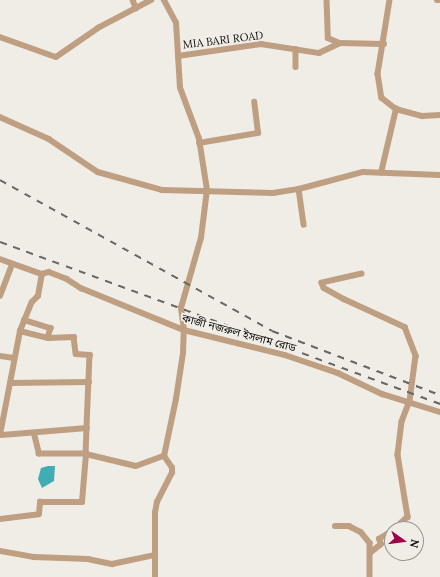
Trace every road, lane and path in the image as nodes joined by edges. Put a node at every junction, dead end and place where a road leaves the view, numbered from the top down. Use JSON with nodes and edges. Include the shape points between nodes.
{"nodes":[{"id":1,"x":133,"y":0,"type":"edge"},
{"id":2,"x":151,"y":0,"type":"edge"},
{"id":3,"x":164,"y":0,"type":"edge"},
{"id":4,"x":326,"y":0,"type":"edge"},
{"id":5,"x":390,"y":0,"type":"edge"},
{"id":6,"x":437,"y":0,"type":"edge"},
{"id":7,"x":440,"y":0,"type":"edge"},
{"id":8,"x":136,"y":8,"type":"junction"},
{"id":9,"x":0,"y":37,"type":"edge"},
{"id":10,"x":340,"y":43,"type":"junction"},
{"id":11,"x":384,"y":44,"type":"junction"},
{"id":12,"x":296,"y":49,"type":"junction"},
{"id":13,"x":178,"y":56,"type":"junction"},
{"id":14,"x":296,"y":67,"type":"dead end"},
{"id":15,"x":254,"y":102,"type":"dead end"},
{"id":16,"x":396,"y":109,"type":"junction"},
{"id":17,"x":440,"y":115,"type":"edge"},
{"id":18,"x":0,"y":117,"type":"edge"},
{"id":19,"x":199,"y":143,"type":"junction"},
{"id":20,"x":381,"y":173,"type":"junction"},
{"id":21,"x":440,"y":175,"type":"edge"},
{"id":22,"x":299,"y":189,"type":"junction"},
{"id":23,"x":207,"y":190,"type":"junction"},
{"id":24,"x":304,"y":225,"type":"dead end"},
{"id":25,"x":0,"y":259,"type":"edge"},
{"id":26,"x":12,"y":264,"type":"junction"},
{"id":27,"x":42,"y":274,"type":"junction"},
{"id":28,"x":362,"y":274,"type":"dead end"},
{"id":29,"x":0,"y":296,"type":"edge"},
{"id":30,"x":24,"y":320,"type":"junction"},
{"id":31,"x":184,"y":330,"type":"junction"},
{"id":32,"x":20,"y":331,"type":"junction"},
{"id":33,"x":48,"y":338,"type":"junction"},
{"id":34,"x":0,"y":356,"type":"edge"},
{"id":35,"x":14,"y":358,"type":"junction"},
{"id":36,"x":89,"y":382,"type":"junction"},
{"id":37,"x":10,"y":383,"type":"junction"},
{"id":38,"x":410,"y":401,"type":"junction"},
{"id":39,"x":440,"y":412,"type":"edge"},
{"id":40,"x":87,"y":428,"type":"junction"},
{"id":41,"x":34,"y":434,"type":"junction"},
{"id":42,"x":1,"y":436,"type":"edge"},
{"id":43,"x":86,"y":454,"type":"junction"},
{"id":44,"x":164,"y":456,"type":"junction"},
{"id":45,"x":0,"y":519,"type":"edge"},
{"id":46,"x":404,"y":521,"type":"edge"},
{"id":47,"x":335,"y":526,"type":"dead end"},
{"id":48,"x":384,"y":536,"type":"edge"},
{"id":49,"x":0,"y":551,"type":"edge"},
{"id":50,"x":370,"y":553,"type":"junction"},
{"id":51,"x":155,"y":555,"type":"junction"},
{"id":52,"x":155,"y":577,"type":"edge"},
{"id":53,"x":370,"y":577,"type":"edge"}],
"edges":[{"from":1,"to":8,"type":"street"},
{"from":2,"to":8,"type":"street"},
{"from":3,"to":13,"type":"street","via":[[176,23]]},
{"from":4,"to":10,"type":"street","via":[[328,38]]},
{"from":5,"to":11,"type":"street"},
{"from":6,"to":7,"type":"street"},
{"from":8,"to":9,"type":"street","via":[[98,28],[56,57]]},
{"from":10,"to":11,"type":"street"},
{"from":10,"to":12,"type":"street","name":"MIA BARI ROAD","via":[[319,53]]},
{"from":11,"to":16,"type":"street","via":[[378,74],[382,98]]},
{"from":12,"to":13,"type":"street","name":"MIA BARI ROAD","via":[[260,44]]},
{"from":12,"to":14,"type":"street"},
{"from":13,"to":19,"type":"street","via":[[180,88]]},
{"from":15,"to":19,"type":"street","via":[[258,133]]},
{"from":16,"to":17,"type":"street","via":[[422,116]]},
{"from":16,"to":20,"type":"street"},
{"from":18,"to":23,"type":"street","via":[[48,139],[98,172],[162,190]]},
{"from":19,"to":23,"type":"street"},
{"from":20,"to":21,"type":"street"},
{"from":20,"to":22,"type":"street","via":[[363,172]]},
{"from":22,"to":23,"type":"street","via":[[246,194]]},
{"from":22,"to":24,"type":"street"},
{"from":23,"to":31,"type":"street","via":[[201,238],[180,308]]},
{"from":25,"to":26,"type":"street","name":"কাজী নজরুল ইসলাম রোড"},
{"from":26,"to":27,"type":"street","name":"কাজী নজরুল ইসলাম রোড"},
{"from":26,"to":29,"type":"street"},
{"from":27,"to":30,"type":"street","via":[[38,296]]},
{"from":27,"to":31,"type":"street","name":"কাজী নজরুল ইসলাম রোড","via":[[49,272],[68,279],[81,288]]},
{"from":28,"to":38,"type":"street","via":[[322,283],[324,288],[344,299],[406,327],[416,356]]},
{"from":30,"to":32,"type":"street"},
{"from":30,"to":33,"type":"street","via":[[51,328]]},
{"from":31,"to":38,"type":"street","name":"কাজী নজরুল ইসলাম রোড","via":[[285,355],[338,373],[382,394]]},
{"from":31,"to":44,"type":"street","via":[[176,399]]},
{"from":32,"to":33,"type":"street"},
{"from":32,"to":35,"type":"street"},
{"from":33,"to":36,"type":"street","via":[[74,337],[76,354],[90,355]]},
{"from":34,"to":35,"type":"street"},
{"from":35,"to":37,"type":"street"},
{"from":36,"to":37,"type":"street"},
{"from":36,"to":40,"type":"street"},
{"from":37,"to":42,"type":"street"},
{"from":38,"to":39,"type":"street","name":"কাজী নজরুল ইসলাম রোড"},
{"from":38,"to":46,"type":"street","via":[[402,422],[398,455],[408,517]]},
{"from":40,"to":41,"type":"street"},
{"from":40,"to":43,"type":"street"},
{"from":41,"to":42,"type":"street"},
{"from":41,"to":43,"type":"street","via":[[39,454]]},
{"from":43,"to":44,"type":"street","via":[[136,466]]},
{"from":43,"to":45,"type":"street","via":[[82,502],[40,502],[39,514]]},
{"from":44,"to":51,"type":"street","via":[[172,468],[172,473],[157,502],[154,525]]},
{"from":47,"to":50,"type":"street","via":[[349,526],[361,532],[370,543]]},
{"from":48,"to":50,"type":"street","via":[[379,539],[381,544]]},
{"from":49,"to":51,"type":"street","via":[[34,557],[88,559],[112,564]]},
{"from":50,"to":53,"type":"street"},
{"from":51,"to":52,"type":"street"}]}
